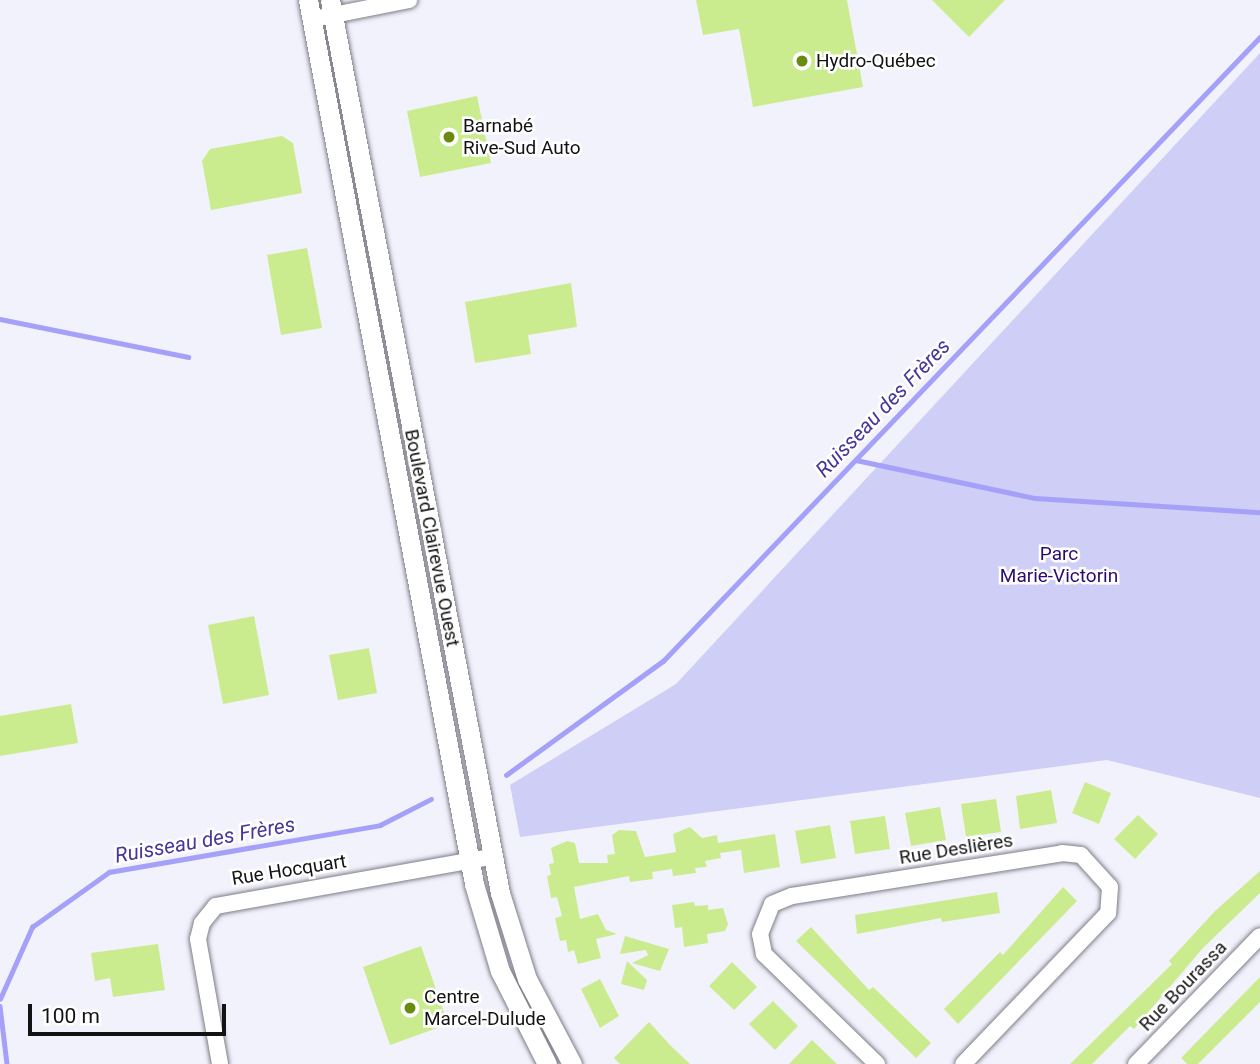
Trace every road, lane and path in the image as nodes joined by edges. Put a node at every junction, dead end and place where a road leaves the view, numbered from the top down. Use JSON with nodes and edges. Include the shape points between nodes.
{"nodes":[{"id":1,"x":410,"y":0,"type":"edge"},
{"id":2,"x":332,"y":8,"type":"edge"},
{"id":3,"x":310,"y":10,"type":"edge"},
{"id":4,"x":374,"y":230,"type":"junction"},
{"id":5,"x":352,"y":234,"type":"junction"},
{"id":6,"x":449,"y":627,"type":"junction"},
{"id":7,"x":427,"y":631,"type":"junction"},
{"id":8,"x":492,"y":857,"type":"junction"},
{"id":9,"x":470,"y":861,"type":"junction"},
{"id":10,"x":1260,"y":936,"type":"edge"},
{"id":11,"x":220,"y":1064,"type":"edge"},
{"id":12,"x":547,"y":1064,"type":"edge"},
{"id":13,"x":572,"y":1064,"type":"edge"},
{"id":14,"x":877,"y":1064,"type":"edge"},
{"id":15,"x":963,"y":1064,"type":"edge"},
{"id":16,"x":1136,"y":1064,"type":"edge"}],
"edges":[{"from":1,"to":2,"type":"street"},
{"from":2,"to":3,"type":"street"},
{"from":2,"to":4,"type":"street","name":"Boulevard Clairevue Ouest"},
{"from":3,"to":5,"type":"street","name":"Boulevard Clairevue Ouest"},
{"from":4,"to":5,"type":"street"},
{"from":4,"to":6,"type":"street","name":"Boulevard Clairevue Ouest"},
{"from":5,"to":7,"type":"street","name":"Boulevard Clairevue Ouest"},
{"from":6,"to":7,"type":"street"},
{"from":6,"to":8,"type":"street","name":"Boulevard Clairevue Ouest"},
{"from":7,"to":9,"type":"street","name":"Boulevard Clairevue Ouest"},
{"from":8,"to":9,"type":"street","name":"Rue Hocquart"},
{"from":8,"to":13,"type":"street","name":"Boulevard Clairevue Ouest","via":[[527,979]]},
{"from":9,"to":11,"type":"street","name":"Rue Hocquart","via":[[238,899],[212,910],[200,928],[198,945]]},
{"from":9,"to":12,"type":"street","name":"Boulevard Clairevue Ouest","via":[[500,971]]},
{"from":10,"to":16,"type":"street","name":"Rue Bourassa"},
{"from":14,"to":15,"type":"street","name":"Rue Deslières","via":[[764,954],[760,934],[772,904],[792,896],[1066,853],[1081,855],[1110,887],[1108,913]]}]}
